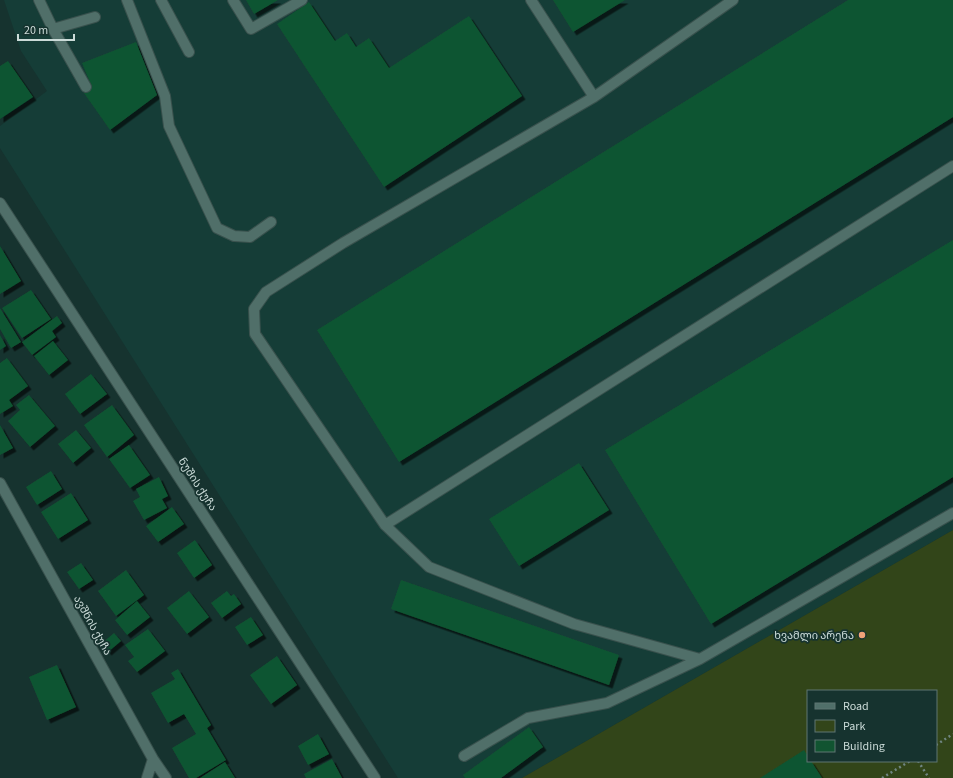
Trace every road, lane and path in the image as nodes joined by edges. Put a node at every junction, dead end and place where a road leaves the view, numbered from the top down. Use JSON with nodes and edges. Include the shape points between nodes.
{"nodes":[{"id":1,"x":39,"y":0,"type":"edge"},
{"id":2,"x":127,"y":0,"type":"edge"},
{"id":3,"x":161,"y":0,"type":"edge"},
{"id":4,"x":233,"y":0,"type":"edge"},
{"id":5,"x":302,"y":0,"type":"edge"},
{"id":6,"x":531,"y":0,"type":"edge"},
{"id":7,"x":733,"y":0,"type":"edge"},
{"id":8,"x":95,"y":18,"type":"dead end"},
{"id":9,"x":53,"y":29,"type":"junction"},
{"id":10,"x":188,"y":52,"type":"dead end"},
{"id":11,"x":86,"y":87,"type":"dead end"},
{"id":12,"x":594,"y":97,"type":"junction"},
{"id":13,"x":953,"y":166,"type":"edge"},
{"id":14,"x":0,"y":203,"type":"edge"},
{"id":15,"x":271,"y":222,"type":"dead end"},
{"id":16,"x":0,"y":483,"type":"edge"},
{"id":17,"x":953,"y":513,"type":"edge"},
{"id":18,"x":385,"y":525,"type":"junction"},
{"id":19,"x":700,"y":659,"type":"junction"},
{"id":20,"x":953,"y":734,"type":"edge"},
{"id":21,"x":937,"y":744,"type":"edge"},
{"id":22,"x":464,"y":756,"type":"dead end"},
{"id":23,"x":153,"y":759,"type":"junction"},
{"id":24,"x":908,"y":762,"type":"edge"},
{"id":25,"x":919,"y":762,"type":"edge"},
{"id":26,"x":147,"y":778,"type":"edge"},
{"id":27,"x":166,"y":778,"type":"edge"},
{"id":28,"x":375,"y":778,"type":"edge"},
{"id":29,"x":882,"y":778,"type":"edge"},
{"id":30,"x":929,"y":778,"type":"edge"}],
"edges":[{"from":1,"to":9,"type":"street"},
{"from":2,"to":15,"type":"street","via":[[165,96],[169,126],[217,228],[234,236],[250,237]]},
{"from":3,"to":10,"type":"street"},
{"from":4,"to":5,"type":"street","via":[[251,29]]},
{"from":6,"to":12,"type":"street"},
{"from":7,"to":12,"type":"street"},
{"from":8,"to":9,"type":"street"},
{"from":9,"to":11,"type":"street"},
{"from":12,"to":18,"type":"street","via":[[343,243],[266,292],[254,309],[255,334]]},
{"from":13,"to":18,"type":"street"},
{"from":14,"to":28,"type":"street","name":"ნუშის ქუჩა"},
{"from":16,"to":23,"type":"street","name":"ავშნის ქუჩა"},
{"from":17,"to":19,"type":"street"},
{"from":18,"to":19,"type":"street","via":[[429,567],[574,624]]},
{"from":19,"to":22,"type":"street","via":[[607,703],[528,718]]},
{"from":20,"to":21,"type":"path"},
{"from":23,"to":26,"type":"street"},
{"from":23,"to":27,"type":"street","name":"ავშნის ქუჩა"},
{"from":24,"to":29,"type":"path"},
{"from":25,"to":30,"type":"path"}]}
